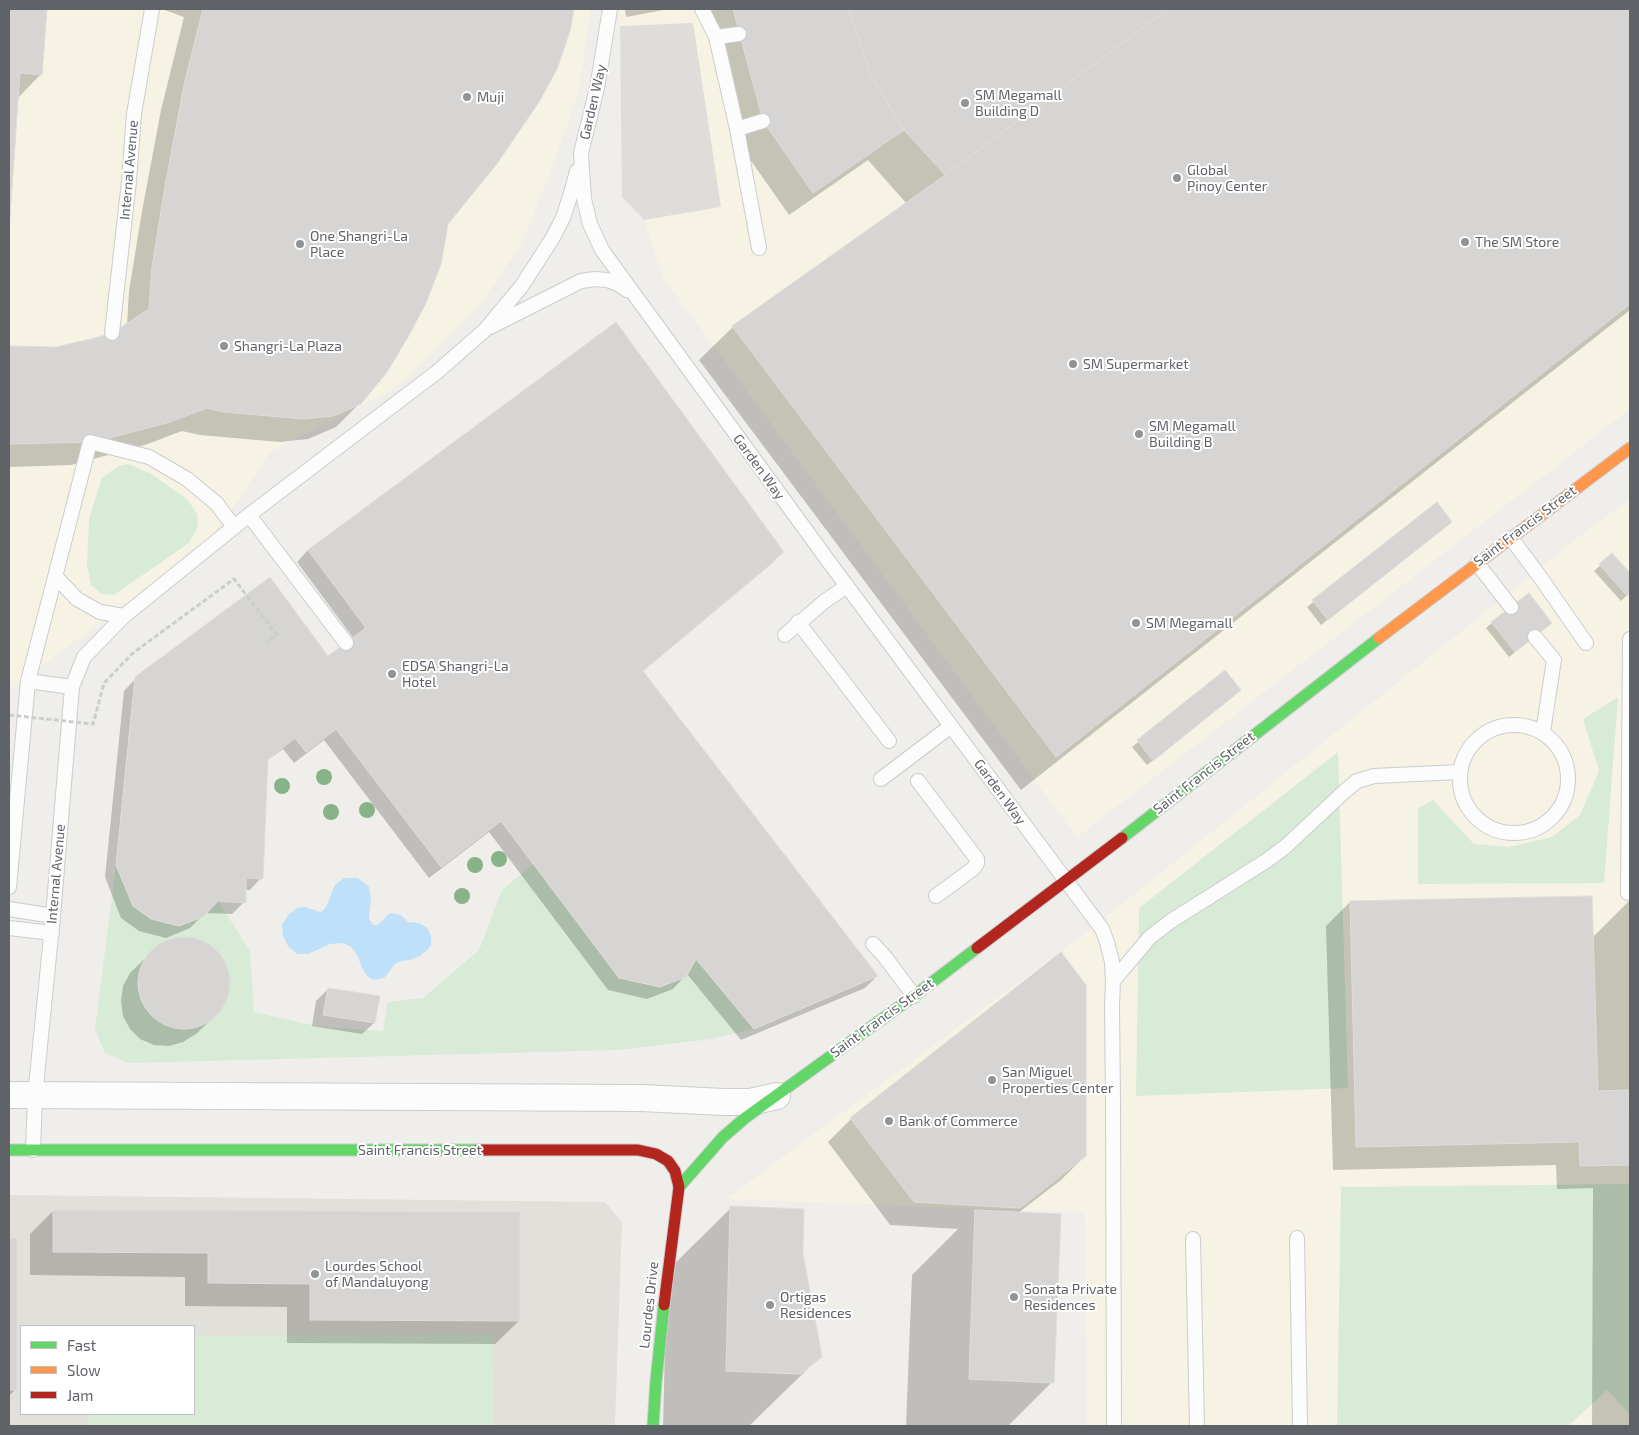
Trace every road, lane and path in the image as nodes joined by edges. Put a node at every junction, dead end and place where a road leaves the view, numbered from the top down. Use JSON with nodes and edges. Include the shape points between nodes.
{"nodes":[{"id":1,"x":152,"y":9,"type":"edge"},
{"id":2,"x":610,"y":9,"type":"edge"},
{"id":3,"x":702,"y":9,"type":"edge"},
{"id":4,"x":739,"y":34,"type":"dead end"},
{"id":5,"x":716,"y":37,"type":"junction"},
{"id":6,"x":763,"y":121,"type":"dead end"},
{"id":7,"x":737,"y":129,"type":"junction"},
{"id":8,"x":581,"y":153,"type":"junction"},
{"id":9,"x":759,"y":248,"type":"dead end"},
{"id":10,"x":632,"y":294,"type":"junction"},
{"id":11,"x":485,"y":330,"type":"junction"},
{"id":12,"x":112,"y":333,"type":"dead end"},
{"id":13,"x":1630,"y":448,"type":"edge"},
{"id":14,"x":250,"y":515,"type":"junction"},
{"id":15,"x":234,"y":527,"type":"junction"},
{"id":16,"x":1511,"y":538,"type":"junction"},
{"id":17,"x":1477,"y":564,"type":"junction"},
{"id":18,"x":56,"y":576,"type":"junction"},
{"id":19,"x":846,"y":586,"type":"junction"},
{"id":20,"x":1511,"y":607,"type":"dead end"},
{"id":21,"x":124,"y":616,"type":"junction"},
{"id":22,"x":798,"y":622,"type":"junction"},
{"id":23,"x":785,"y":635,"type":"dead end"},
{"id":24,"x":1535,"y":637,"type":"dead end"},
{"id":25,"x":1630,"y":639,"type":"edge"},
{"id":26,"x":266,"y":642,"type":"dead end"},
{"id":27,"x":346,"y":643,"type":"dead end"},
{"id":28,"x":1586,"y":643,"type":"dead end"},
{"id":29,"x":28,"y":680,"type":"junction"},
{"id":30,"x":72,"y":687,"type":"junction"},
{"id":31,"x":9,"y":715,"type":"edge"},
{"id":32,"x":951,"y":726,"type":"junction"},
{"id":33,"x":1543,"y":732,"type":"junction"},
{"id":34,"x":889,"y":741,"type":"dead end"},
{"id":35,"x":1460,"y":772,"type":"junction"},
{"id":36,"x":881,"y":779,"type":"dead end"},
{"id":37,"x":918,"y":781,"type":"dead end"},
{"id":38,"x":1065,"y":881,"type":"junction"},
{"id":39,"x":9,"y":887,"type":"edge"},
{"id":40,"x":1628,"y":892,"type":"dead end"},
{"id":41,"x":936,"y":896,"type":"dead end"},
{"id":42,"x":9,"y":909,"type":"edge"},
{"id":43,"x":53,"y":916,"type":"junction"},
{"id":44,"x":9,"y":928,"type":"edge"},
{"id":45,"x":52,"y":933,"type":"junction"},
{"id":46,"x":873,"y":944,"type":"dead end"},
{"id":47,"x":1114,"y":981,"type":"junction"},
{"id":48,"x":914,"y":996,"type":"junction"},
{"id":49,"x":9,"y":1095,"type":"edge"},
{"id":50,"x":34,"y":1096,"type":"junction"},
{"id":51,"x":777,"y":1096,"type":"junction"},
{"id":52,"x":9,"y":1150,"type":"edge"},
{"id":53,"x":33,"y":1150,"type":"junction"},
{"id":54,"x":679,"y":1186,"type":"junction"},
{"id":55,"x":1297,"y":1238,"type":"dead end"},
{"id":56,"x":1193,"y":1239,"type":"dead end"},
{"id":57,"x":653,"y":1426,"type":"edge"},
{"id":58,"x":1114,"y":1426,"type":"edge"},
{"id":59,"x":1197,"y":1426,"type":"edge"},
{"id":60,"x":1300,"y":1426,"type":"edge"}],
"edges":[{"from":1,"to":12,"type":"lane","name":"Internal Avenue","via":[[134,114]]},
{"from":2,"to":8,"type":"lane","name":"Garden Way","via":[[602,62]]},
{"from":3,"to":5,"type":"lane"},
{"from":4,"to":5,"type":"lane"},
{"from":5,"to":7,"type":"lane"},
{"from":6,"to":7,"type":"lane"},
{"from":7,"to":9,"type":"lane"},
{"from":8,"to":10,"type":"lane","name":"Garden Way","via":[[583,192],[590,224],[602,250]]},
{"from":8,"to":11,"type":"lane","name":"Internal Avenue","via":[[563,218],[552,239],[521,287]]},
{"from":10,"to":11,"type":"lane","name":"Internal Avenue","via":[[607,280],[581,281]]},
{"from":10,"to":19,"type":"lane","name":"Garden Way"},
{"from":11,"to":14,"type":"lane","name":"Internal Avenue","via":[[437,372]]},
{"from":13,"to":16,"type":"street","name":"Saint Francis Street"},
{"from":14,"to":15,"type":"lane","name":"Internal Avenue"},
{"from":14,"to":27,"type":"lane"},
{"from":15,"to":18,"type":"lane","via":[[217,504],[187,479],[149,456],[90,442]]},
{"from":15,"to":21,"type":"lane","name":"Internal Avenue"},
{"from":16,"to":17,"type":"street","name":"Saint Francis Street"},
{"from":16,"to":28,"type":"lane"},
{"from":17,"to":20,"type":"lane"},
{"from":17,"to":38,"type":"street","name":"Saint Francis Street"},
{"from":18,"to":21,"type":"lane","via":[[77,599],[100,612]]},
{"from":18,"to":29,"type":"lane"},
{"from":19,"to":22,"type":"lane"},
{"from":19,"to":32,"type":"lane","name":"Garden Way"},
{"from":21,"to":30,"type":"lane","name":"Internal Avenue","via":[[84,657]]},
{"from":22,"to":23,"type":"lane"},
{"from":22,"to":34,"type":"lane"},
{"from":24,"to":33,"type":"lane","via":[[1554,660]]},
{"from":25,"to":40,"type":"lane"},
{"from":26,"to":31,"type":"path","bridge":true,"via":[[276,634],[234,579],[133,653],[104,683],[93,724]]},
{"from":29,"to":30,"type":"lane"},
{"from":29,"to":39,"type":"lane"},
{"from":30,"to":43,"type":"lane","name":"Internal Avenue"},
{"from":32,"to":36,"type":"lane"},
{"from":32,"to":38,"type":"lane","name":"Garden Way"},
{"from":33,"to":35,"type":"lane","via":[[1513,724],[1490,729],[1472,744],[1464,756]]},
{"from":33,"to":35,"type":"lane","via":[[1563,755],[1568,770],[1568,786],[1556,814],[1531,831],[1500,832],[1486,825],[1465,802],[1460,788]]},
{"from":35,"to":47,"type":"lane","via":[[1374,776],[1357,781],[1285,847],[1150,937]]},
{"from":37,"to":41,"type":"lane","via":[[977,859],[974,868]]},
{"from":38,"to":47,"type":"lane","name":"Garden Way","via":[[1102,929]]},
{"from":38,"to":48,"type":"street","name":"Saint Francis Street"},
{"from":42,"to":43,"type":"lane"},
{"from":43,"to":45,"type":"lane","name":"Internal Avenue"},
{"from":44,"to":45,"type":"lane"},
{"from":45,"to":50,"type":"lane","name":"Internal Avenue"},
{"from":46,"to":48,"type":"lane"},
{"from":47,"to":58,"type":"lane","name":"Garden Way"},
{"from":48,"to":51,"type":"street","name":"Saint Francis Street"},
{"from":49,"to":50,"type":"street","name":"Saint Francis Street"},
{"from":50,"to":51,"type":"street","name":"Saint Francis Street","via":[[641,1098],[750,1102]]},
{"from":50,"to":53,"type":"lane","name":"Internal Avenue"},
{"from":51,"to":54,"type":"street","name":"Saint Francis Street","via":[[723,1137]]},
{"from":52,"to":53,"type":"street","name":"Saint Francis Street"},
{"from":53,"to":54,"type":"street","name":"Saint Francis Street","via":[[638,1150],[656,1154],[668,1162],[675,1170]]},
{"from":54,"to":57,"type":"street","name":"Lourdes Drive"},
{"from":55,"to":60,"type":"lane"},
{"from":56,"to":59,"type":"lane"}]}
